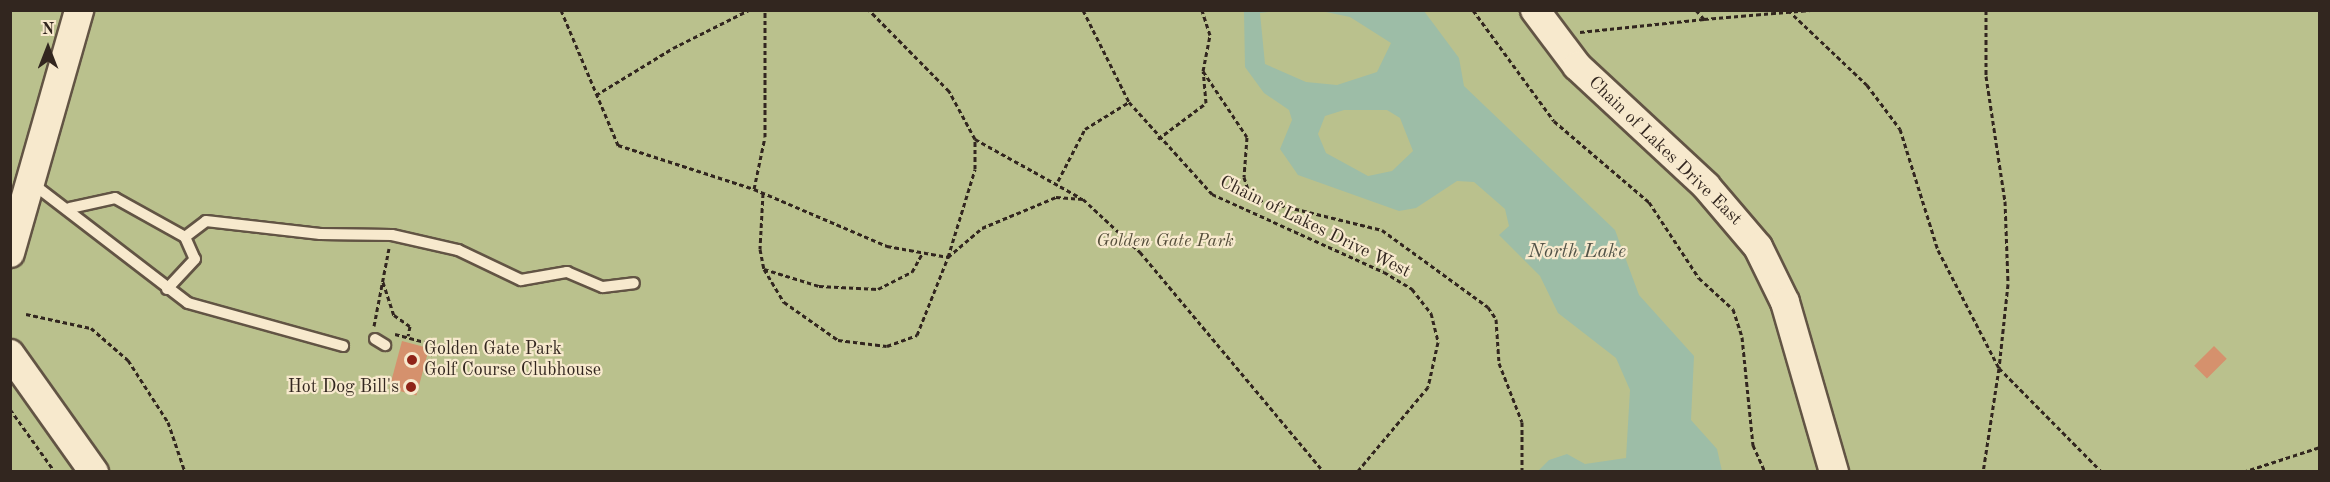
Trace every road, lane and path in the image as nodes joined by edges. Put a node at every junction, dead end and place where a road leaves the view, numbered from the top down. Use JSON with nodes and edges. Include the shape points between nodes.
{"nodes":[{"id":1,"x":79,"y":10,"type":"edge"},
{"id":2,"x":561,"y":10,"type":"edge"},
{"id":3,"x":749,"y":10,"type":"edge"},
{"id":4,"x":765,"y":10,"type":"edge"},
{"id":5,"x":869,"y":10,"type":"edge"},
{"id":6,"x":1083,"y":10,"type":"edge"},
{"id":7,"x":1202,"y":10,"type":"edge"},
{"id":8,"x":1473,"y":10,"type":"edge"},
{"id":9,"x":1535,"y":10,"type":"edge"},
{"id":10,"x":1696,"y":10,"type":"edge"},
{"id":11,"x":1811,"y":10,"type":"edge"},
{"id":12,"x":1858,"y":10,"type":"edge"},
{"id":13,"x":1981,"y":10,"type":"edge"},
{"id":14,"x":1986,"y":10,"type":"edge"},
{"id":15,"x":1789,"y":12,"type":"edge"},
{"id":16,"x":1704,"y":19,"type":"junction"},
{"id":17,"x":1552,"y":36,"type":"junction"},
{"id":18,"x":1203,"y":71,"type":"junction"},
{"id":19,"x":596,"y":95,"type":"junction"},
{"id":20,"x":1129,"y":102,"type":"junction"},
{"id":21,"x":975,"y":139,"type":"junction"},
{"id":22,"x":1158,"y":139,"type":"junction"},
{"id":23,"x":1058,"y":181,"type":"junction"},
{"id":24,"x":33,"y":183,"type":"junction"},
{"id":25,"x":754,"y":189,"type":"junction"},
{"id":26,"x":763,"y":193,"type":"junction"},
{"id":27,"x":1083,"y":199,"type":"junction"},
{"id":28,"x":70,"y":208,"type":"junction"},
{"id":29,"x":185,"y":237,"type":"junction"},
{"id":30,"x":390,"y":243,"type":"dead end"},
{"id":31,"x":10,"y":253,"type":"edge"},
{"id":32,"x":922,"y":254,"type":"junction"},
{"id":33,"x":948,"y":257,"type":"junction"},
{"id":34,"x":764,"y":269,"type":"junction"},
{"id":35,"x":383,"y":282,"type":"junction"},
{"id":36,"x":634,"y":282,"type":"dead end"},
{"id":37,"x":167,"y":289,"type":"junction"},
{"id":38,"x":26,"y":314,"type":"dead end"},
{"id":39,"x":374,"y":334,"type":"joint"},
{"id":40,"x":396,"y":334,"type":"dead end"},
{"id":41,"x":407,"y":336,"type":"junction"},
{"id":42,"x":386,"y":345,"type":"dead end"},
{"id":43,"x":343,"y":346,"type":"dead end"},
{"id":44,"x":10,"y":354,"type":"edge"},
{"id":45,"x":1999,"y":368,"type":"junction"},
{"id":46,"x":425,"y":373,"type":"dead end"},
{"id":47,"x":10,"y":410,"type":"edge"},
{"id":48,"x":2319,"y":447,"type":"edge"},
{"id":49,"x":55,"y":471,"type":"edge"},
{"id":50,"x":94,"y":471,"type":"edge"},
{"id":51,"x":186,"y":471,"type":"edge"},
{"id":52,"x":1324,"y":471,"type":"edge"},
{"id":53,"x":1357,"y":471,"type":"edge"},
{"id":54,"x":1522,"y":471,"type":"edge"},
{"id":55,"x":1765,"y":471,"type":"edge"},
{"id":56,"x":1834,"y":471,"type":"edge"},
{"id":57,"x":1983,"y":471,"type":"edge"},
{"id":58,"x":2102,"y":471,"type":"edge"},
{"id":59,"x":2243,"y":471,"type":"edge"}],
"edges":[{"from":1,"to":24,"type":"street"},
{"from":2,"to":19,"type":"path"},
{"from":3,"to":19,"type":"path","via":[[673,48]]},
{"from":4,"to":25,"type":"path","via":[[765,137]]},
{"from":5,"to":21,"type":"path","via":[[949,92]]},
{"from":6,"to":20,"type":"path","name":"Chain of Lakes Drive West"},
{"from":7,"to":18,"type":"path","via":[[1211,45]]},
{"from":8,"to":55,"type":"path","via":[[1554,121],[1650,202],[1699,278],[1733,309],[1742,337],[1753,445]]},
{"from":9,"to":17,"type":"street","name":"Chain of Lakes Drive East"},
{"from":10,"to":16,"type":"path"},
{"from":11,"to":15,"type":"path"},
{"from":12,"to":13,"type":"path"},
{"from":14,"to":45,"type":"path","via":[[1986,76],[2006,225],[2008,284]]},
{"from":15,"to":16,"type":"path"},
{"from":15,"to":45,"type":"path","via":[[1867,85],[1900,129],[1938,250]]},
{"from":16,"to":17,"type":"path"},
{"from":17,"to":56,"type":"street","name":"Chain of Lakes Drive East","via":[[1621,110],[1713,193],[1758,247],[1785,302]]},
{"from":18,"to":22,"type":"path","via":[[1206,103]]},
{"from":18,"to":54,"type":"path","via":[[1247,137],[1244,177],[1251,198],[1382,230],[1488,307],[1496,319],[1499,363],[1522,422]]},
{"from":19,"to":25,"type":"path","via":[[618,145],[634,154]]},
{"from":20,"to":22,"type":"path","name":"Chain of Lakes Drive West"},
{"from":20,"to":23,"type":"path","via":[[1085,129]]},
{"from":21,"to":23,"type":"path"},
{"from":21,"to":33,"type":"path","via":[[975,169]]},
{"from":22,"to":53,"type":"path","name":"Chain of Lakes Drive West","via":[[1224,201],[1384,272],[1412,289],[1431,313],[1438,342],[1428,387]]},
{"from":23,"to":27,"type":"path"},
{"from":24,"to":28,"type":"lane"},
{"from":24,"to":31,"type":"street"},
{"from":25,"to":26,"type":"path"},
{"from":26,"to":32,"type":"path","via":[[887,246]]},
{"from":26,"to":34,"type":"path"},
{"from":27,"to":33,"type":"path","via":[[1056,197],[982,228]]},
{"from":27,"to":52,"type":"path","via":[[1140,252]]},
{"from":28,"to":29,"type":"lane","via":[[115,198]]},
{"from":28,"to":37,"type":"lane"},
{"from":29,"to":36,"type":"lane","via":[[206,221],[320,234],[382,234],[458,250],[521,280],[567,272],[603,286]]},
{"from":29,"to":37,"type":"lane","via":[[195,260]]},
{"from":30,"to":35,"type":"path"},
{"from":32,"to":33,"type":"path"},
{"from":32,"to":34,"type":"path","via":[[912,272],[878,289],[819,286]]},
{"from":33,"to":34,"type":"path","via":[[916,334],[887,346],[838,340],[806,322],[784,302]]},
{"from":35,"to":39,"type":"path"},
{"from":35,"to":41,"type":"path","via":[[394,315],[410,326]]},
{"from":37,"to":43,"type":"lane","via":[[200,309]]},
{"from":38,"to":51,"type":"path","via":[[91,328],[128,360],[168,422]]},
{"from":39,"to":42,"type":"lane"},
{"from":40,"to":41,"type":"path"},
{"from":41,"to":46,"type":"path","via":[[433,344]]},
{"from":44,"to":50,"type":"street"},
{"from":45,"to":57,"type":"path"},
{"from":45,"to":58,"type":"path"},
{"from":47,"to":49,"type":"path"},
{"from":48,"to":59,"type":"path"}]}
